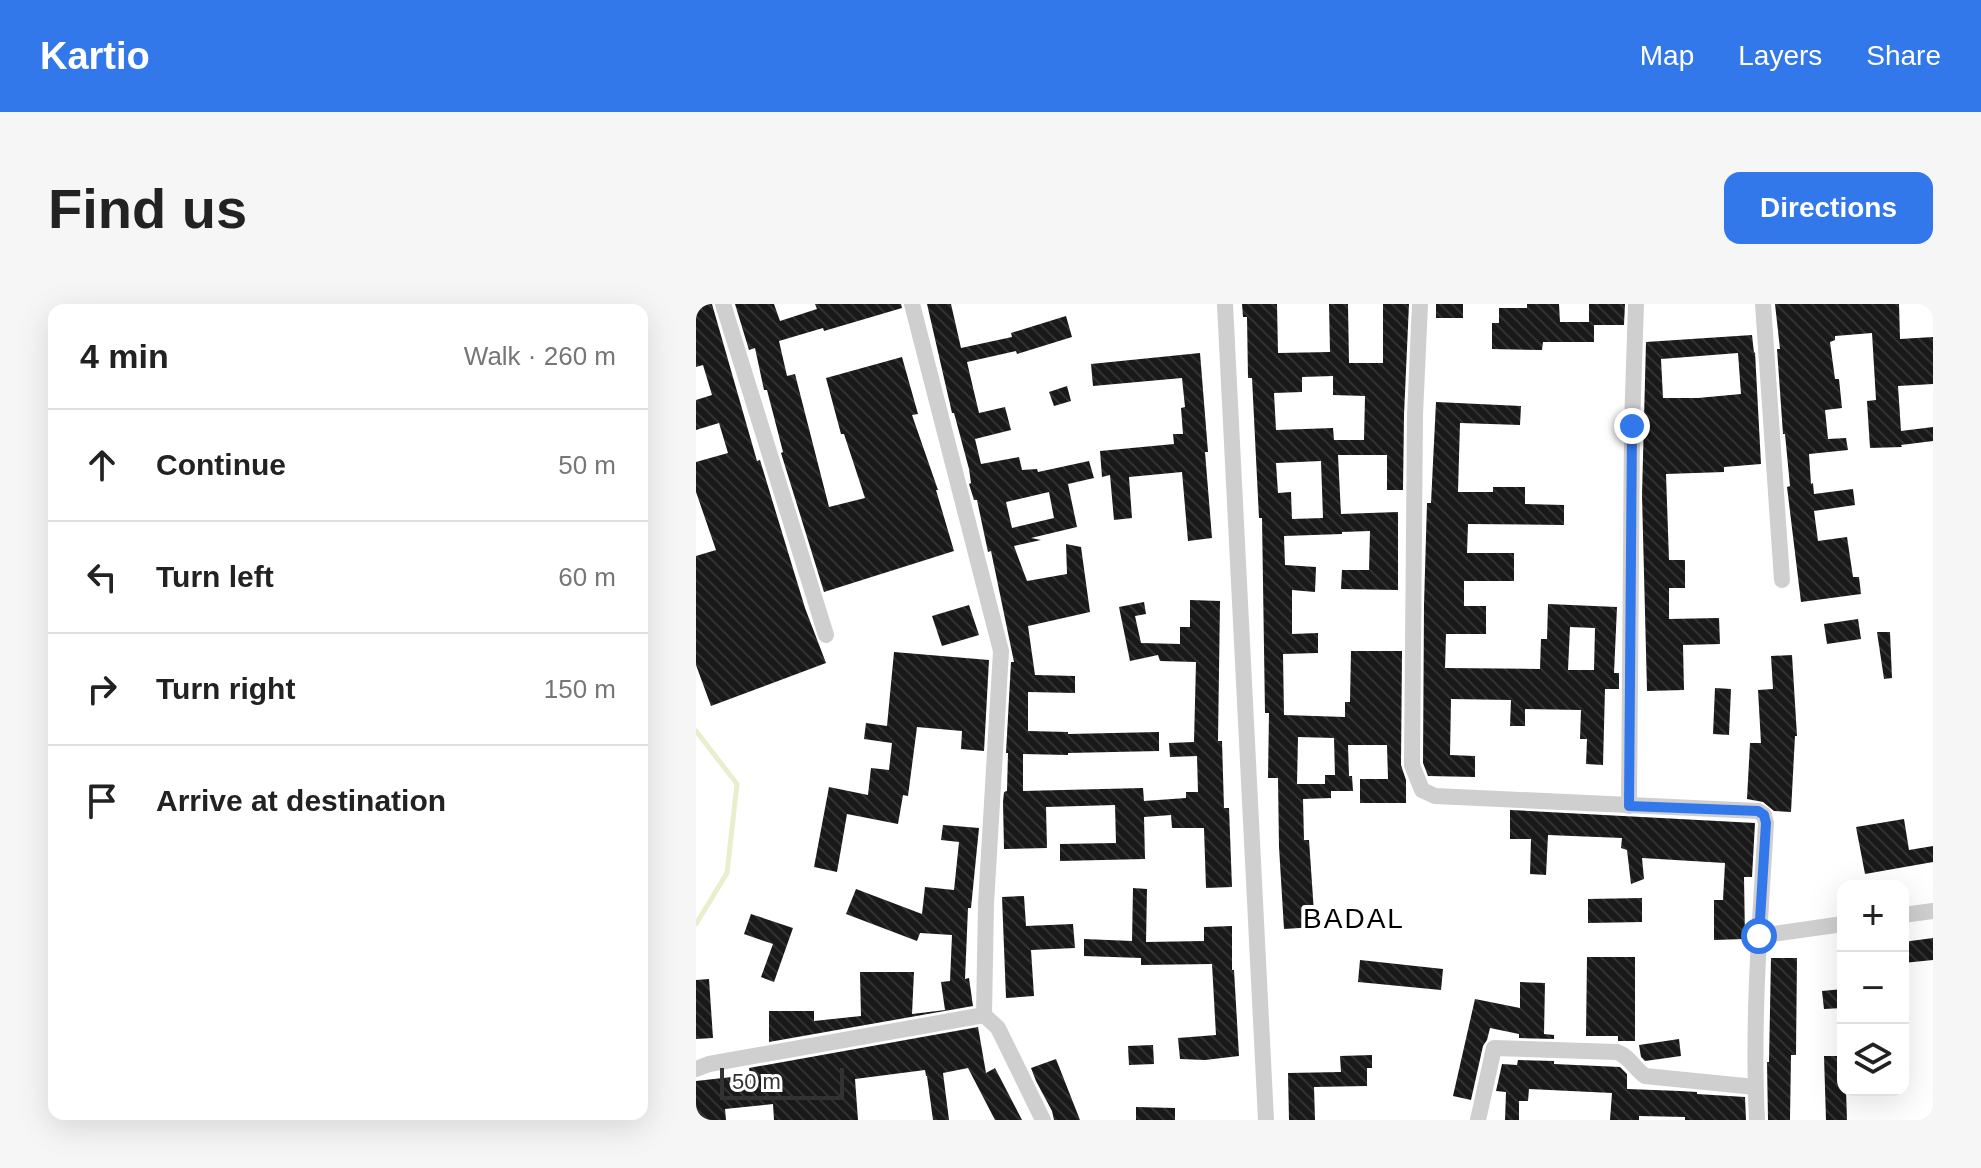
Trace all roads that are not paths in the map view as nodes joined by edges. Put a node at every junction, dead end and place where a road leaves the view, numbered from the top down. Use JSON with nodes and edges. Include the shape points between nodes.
{"nodes":[{"id":1,"x":723,"y":304,"type":"edge"},
{"id":2,"x":912,"y":304,"type":"edge"},
{"id":3,"x":1225,"y":304,"type":"edge"},
{"id":4,"x":1420,"y":304,"type":"edge"},
{"id":5,"x":1636,"y":304,"type":"edge"},
{"id":6,"x":1763,"y":304,"type":"edge"},
{"id":7,"x":1782,"y":580,"type":"dead end"},
{"id":8,"x":826,"y":635,"type":"dead end"},
{"id":9,"x":1629,"y":806,"type":"junction"},
{"id":10,"x":1933,"y":911,"type":"edge"},
{"id":11,"x":1909,"y":914,"type":"edge"},
{"id":12,"x":1837,"y":925,"type":"edge"},
{"id":13,"x":1759,"y":936,"type":"junction"},
{"id":14,"x":984,"y":1015,"type":"junction"},
{"id":15,"x":696,"y":1069,"type":"edge"},
{"id":16,"x":1755,"y":1087,"type":"junction"},
{"id":17,"x":1043,"y":1120,"type":"edge"},
{"id":18,"x":1266,"y":1120,"type":"edge"},
{"id":19,"x":1478,"y":1120,"type":"edge"},
{"id":20,"x":1757,"y":1120,"type":"edge"}],
"edges":[{"from":1,"to":8,"type":"street"},
{"from":2,"to":14,"type":"street","via":[[1001,651]]},
{"from":3,"to":18,"type":"street"},
{"from":4,"to":9,"type":"street","via":[[1412,750],[1417,778],[1422,790],[1435,796]]},
{"from":5,"to":9,"type":"street"},
{"from":6,"to":7,"type":"street"},
{"from":9,"to":13,"type":"street","via":[[1764,815]]},
{"from":10,"to":11,"type":"street"},
{"from":12,"to":13,"type":"street"},
{"from":13,"to":16,"type":"street"},
{"from":14,"to":15,"type":"street"},
{"from":14,"to":17,"type":"street","via":[[998,1028]]},
{"from":16,"to":19,"type":"street","via":[[1645,1076],[1617,1052],[1494,1048]]},
{"from":16,"to":20,"type":"street"}]}
